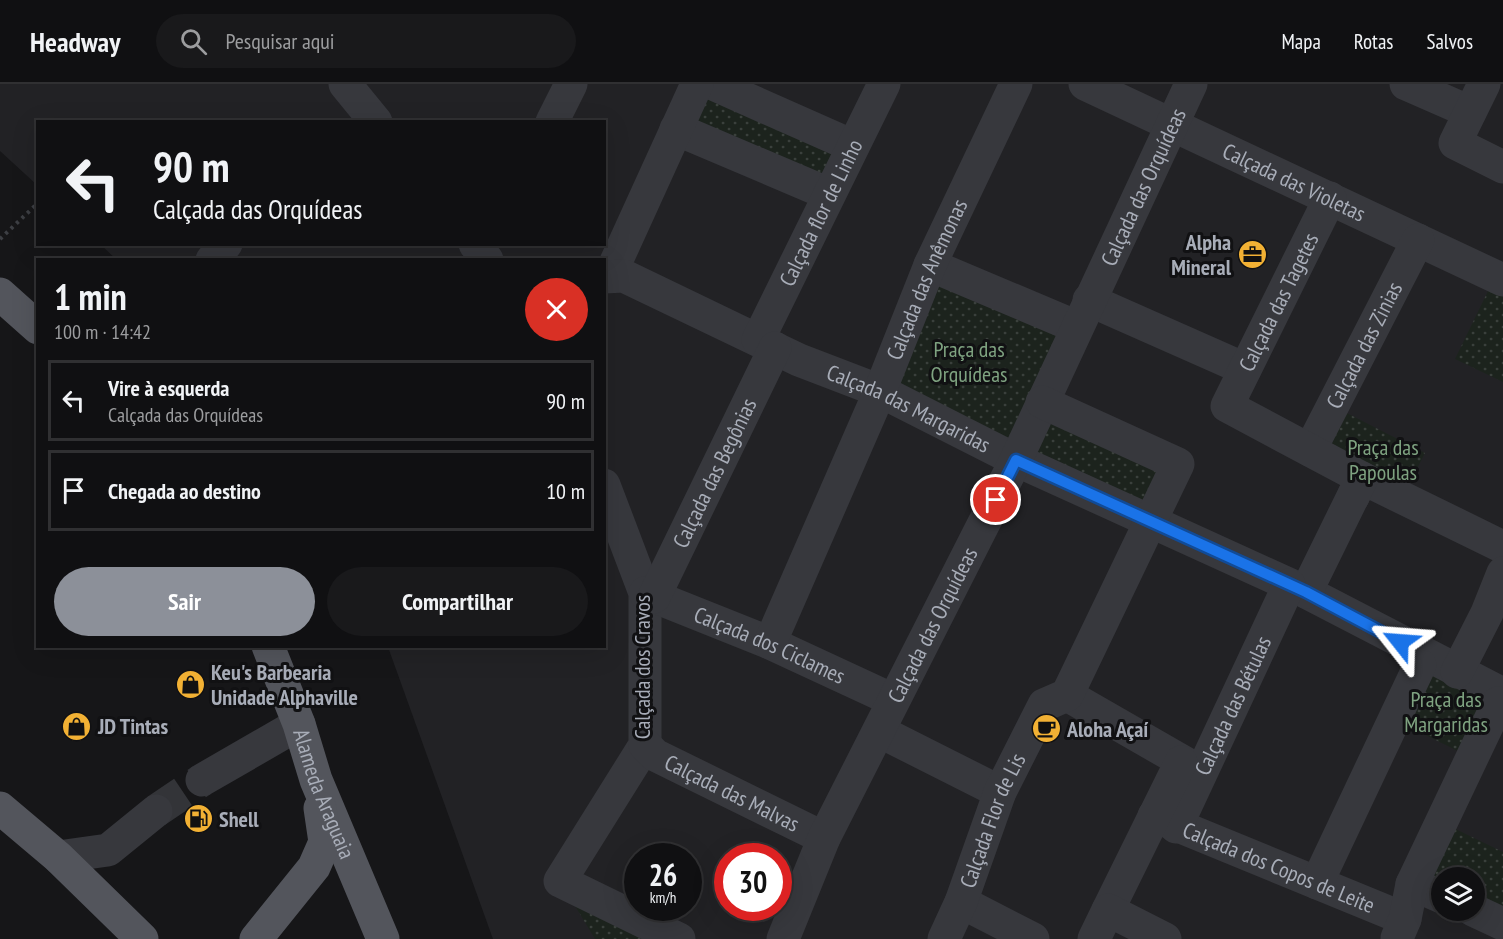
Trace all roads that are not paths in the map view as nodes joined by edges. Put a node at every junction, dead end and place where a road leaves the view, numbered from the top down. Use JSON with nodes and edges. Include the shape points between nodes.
{"nodes":[{"id":1,"x":571,"y":84,"type":"edge"},
{"id":2,"x":697,"y":84,"type":"edge"},
{"id":3,"x":713,"y":84,"type":"edge"},
{"id":4,"x":884,"y":84,"type":"edge"},
{"id":5,"x":1016,"y":84,"type":"edge"},
{"id":6,"x":1085,"y":84,"type":"edge"},
{"id":7,"x":1191,"y":84,"type":"edge"},
{"id":8,"x":1406,"y":84,"type":"edge"},
{"id":9,"x":348,"y":85,"type":"edge"},
{"id":10,"x":1477,"y":98,"type":"edge"},
{"id":11,"x":374,"y":120,"type":"edge"},
{"id":12,"x":553,"y":120,"type":"edge"},
{"id":13,"x":1172,"y":125,"type":"junction"},
{"id":14,"x":676,"y":129,"type":"junction"},
{"id":15,"x":854,"y":146,"type":"junction"},
{"id":16,"x":1503,"y":167,"type":"edge"},
{"id":17,"x":829,"y":194,"type":"junction"},
{"id":18,"x":1329,"y":198,"type":"junction"},
{"id":19,"x":1418,"y":240,"type":"junction"},
{"id":20,"x":224,"y":246,"type":"edge"},
{"id":21,"x":214,"y":258,"type":"edge"},
{"id":22,"x":930,"y":265,"type":"junction"},
{"id":23,"x":607,"y":276,"type":"edge"},
{"id":24,"x":1502,"y":278,"type":"edge"},
{"id":25,"x":0,"y":294,"type":"edge"},
{"id":26,"x":1083,"y":313,"type":"junction"},
{"id":27,"x":36,"y":326,"type":"edge"},
{"id":28,"x":767,"y":344,"type":"junction"},
{"id":29,"x":1245,"y":369,"type":"junction"},
{"id":30,"x":880,"y":391,"type":"junction"},
{"id":31,"x":1042,"y":402,"type":"junction"},
{"id":32,"x":1310,"y":450,"type":"junction"},
{"id":33,"x":1016,"y":460,"type":"junction"},
{"id":34,"x":1362,"y":478,"type":"junction"},
{"id":35,"x":606,"y":490,"type":"edge"},
{"id":36,"x":1149,"y":521,"type":"junction"},
{"id":37,"x":1503,"y":547,"type":"edge"},
{"id":38,"x":1503,"y":573,"type":"edge"},
{"id":39,"x":1297,"y":589,"type":"junction"},
{"id":40,"x":650,"y":595,"type":"junction"},
{"id":41,"x":770,"y":643,"type":"junction"},
{"id":42,"x":269,"y":648,"type":"edge"},
{"id":43,"x":1420,"y":665,"type":"dead end"},
{"id":44,"x":1457,"y":672,"type":"junction"},
{"id":45,"x":1067,"y":695,"type":"junction"},
{"id":46,"x":1500,"y":699,"type":"edge"},
{"id":47,"x":893,"y":700,"type":"junction"},
{"id":48,"x":299,"y":724,"type":"junction"},
{"id":49,"x":879,"y":731,"type":"junction"},
{"id":50,"x":645,"y":745,"type":"junction"},
{"id":51,"x":1192,"y":767,"type":"junction"},
{"id":52,"x":202,"y":780,"type":"tunnel mouth"},
{"id":53,"x":316,"y":780,"type":"junction"},
{"id":54,"x":1000,"y":792,"type":"junction"},
{"id":55,"x":0,"y":808,"type":"edge"},
{"id":56,"x":156,"y":811,"type":"tunnel mouth"},
{"id":57,"x":1165,"y":822,"type":"junction"},
{"id":58,"x":824,"y":838,"type":"junction"},
{"id":59,"x":58,"y":857,"type":"junction"},
{"id":60,"x":1317,"y":884,"type":"junction"},
{"id":61,"x":1427,"y":890,"type":"edge"},
{"id":62,"x":961,"y":902,"type":"junction"},
{"id":63,"x":1108,"y":910,"type":"junction"},
{"id":64,"x":1485,"y":916,"type":"edge"},
{"id":65,"x":1503,"y":924,"type":"edge"},
{"id":66,"x":1401,"y":929,"type":"edge"},
{"id":67,"x":142,"y":935,"type":"edge"},
{"id":68,"x":256,"y":939,"type":"edge"},
{"id":69,"x":383,"y":939,"type":"edge"},
{"id":70,"x":679,"y":939,"type":"edge"},
{"id":71,"x":783,"y":939,"type":"edge"},
{"id":72,"x":944,"y":939,"type":"edge"},
{"id":73,"x":1033,"y":939,"type":"edge"},
{"id":74,"x":1094,"y":939,"type":"edge"},
{"id":75,"x":1165,"y":939,"type":"edge"}],
"edges":[{"from":1,"to":12,"type":"street"},
{"from":2,"to":14,"type":"street"},
{"from":3,"to":15,"type":"street"},
{"from":4,"to":15,"type":"street","name":"Calçada flor de Linho"},
{"from":5,"to":22,"type":"street","name":"Calçada das Anêmonas"},
{"from":6,"to":13,"type":"street","name":"Calçada das Violetas"},
{"from":7,"to":13,"type":"street","name":"Calçada das Orquídeas"},
{"from":8,"to":10,"type":"street"},
{"from":9,"to":11,"type":"street"},
{"from":10,"to":16,"type":"street","via":[[1455,143]]},
{"from":13,"to":18,"type":"street","name":"Calçada das Violetas"},
{"from":13,"to":26,"type":"street","name":"Calçada das Orquídeas"},
{"from":14,"to":17,"type":"street"},
{"from":14,"to":23,"type":"street"},
{"from":15,"to":17,"type":"street","name":"Calçada flor de Linho"},
{"from":17,"to":28,"type":"street","name":"Calçada flor de Linho"},
{"from":18,"to":19,"type":"street","name":"Calçada das Violetas"},
{"from":18,"to":29,"type":"street","name":"Calçada das Tagetes"},
{"from":19,"to":24,"type":"street","name":"Calçada das Violetas"},
{"from":19,"to":32,"type":"street","name":"Calçada das Zinias"},
{"from":20,"to":21,"type":"street"},
{"from":22,"to":26,"type":"street"},
{"from":22,"to":30,"type":"street","name":"Calçada das Anêmonas"},
{"from":23,"to":28,"type":"street","name":"Calçada das Margaridas","via":[[629,279]]},
{"from":25,"to":27,"type":"main road"},
{"from":26,"to":29,"type":"street"},
{"from":26,"to":31,"type":"street","name":"Calçada das Orquídeas"},
{"from":28,"to":30,"type":"street","name":"Calçada das Margaridas"},
{"from":28,"to":40,"type":"street","name":"Calçada das Begônias"},
{"from":29,"to":32,"type":"street","name":"Calçada das Tagetes","via":[[1227,406]]},
{"from":30,"to":33,"type":"street","name":"Calçada das Margaridas"},
{"from":30,"to":41,"type":"street","name":"Calçada das Anêmonas"},
{"from":31,"to":33,"type":"street","name":"Calçada das Orquídeas"},
{"from":31,"to":36,"type":"street","via":[[1178,464]]},
{"from":32,"to":34,"type":"street"},
{"from":33,"to":36,"type":"street","name":"Calçada das Margaridas"},
{"from":33,"to":47,"type":"street","name":"Calçada das Orquídeas"},
{"from":34,"to":37,"type":"street"},
{"from":34,"to":39,"type":"street","name":"Calçada das Bétulas"},
{"from":35,"to":40,"type":"street","name":"Calçada dos Cravos"},
{"from":36,"to":39,"type":"street","name":"Calçada das Margaridas"},
{"from":36,"to":45,"type":"street"},
{"from":38,"to":44,"type":"street"},
{"from":39,"to":44,"type":"street","name":"Calçada das Margaridas"},
{"from":39,"to":51,"type":"street","name":"Calçada das Bétulas"},
{"from":40,"to":41,"type":"street","name":"Calçada dos Ciclames"},
{"from":40,"to":50,"type":"street","name":"Calçada dos Cravos"},
{"from":41,"to":47,"type":"street","name":"Calçada dos Ciclames"},
{"from":42,"to":48,"type":"main road","name":"Alameda Araguaia"},
{"from":43,"to":60,"type":"street"},
{"from":44,"to":46,"type":"street","name":"Calçada das Margaridas"},
{"from":45,"to":51,"type":"street"},
{"from":45,"to":54,"type":"street","name":"Calçada Flor de Lis","via":[[1044,705]]},
{"from":46,"to":61,"type":"street"},
{"from":47,"to":49,"type":"street","name":"Calçada das Orquídeas"},
{"from":48,"to":52,"type":"street"},
{"from":48,"to":53,"type":"main road","name":"Alameda Araguaia"},
{"from":49,"to":54,"type":"street"},
{"from":49,"to":58,"type":"street","name":"Calçada das Orquídeas"},
{"from":50,"to":58,"type":"street","name":"Calçada das Malvas","via":[[655,755]]},
{"from":50,"to":70,"type":"street","name":"Calçada dos Cravos","via":[[560,881]]},
{"from":51,"to":57,"type":"street","name":"Calçada das Bétulas"},
{"from":53,"to":68,"type":"main road","via":[[325,842],[315,867]]},
{"from":53,"to":69,"type":"main road","name":"Alameda Araguaia"},
{"from":54,"to":62,"type":"street","name":"Calçada Flor de Lis"},
{"from":55,"to":59,"type":"main road"},
{"from":56,"to":59,"type":"street","via":[[108,850]]},
{"from":57,"to":60,"type":"street","name":"Calçada dos Copos de Leite"},
{"from":57,"to":63,"type":"street","name":"Calçada das Bétulas"},
{"from":58,"to":71,"type":"street","name":"Calçada das Orquídeas"},
{"from":59,"to":67,"type":"main road"},
{"from":60,"to":66,"type":"street","name":"Calçada dos Copos de Leite"},
{"from":61,"to":66,"type":"street"},
{"from":62,"to":72,"type":"street","name":"Calçada Flor de Lis"},
{"from":62,"to":73,"type":"street"},
{"from":63,"to":74,"type":"street","name":"Calçada das Bétulas"},
{"from":63,"to":75,"type":"street"},
{"from":64,"to":65,"type":"street"}]}
